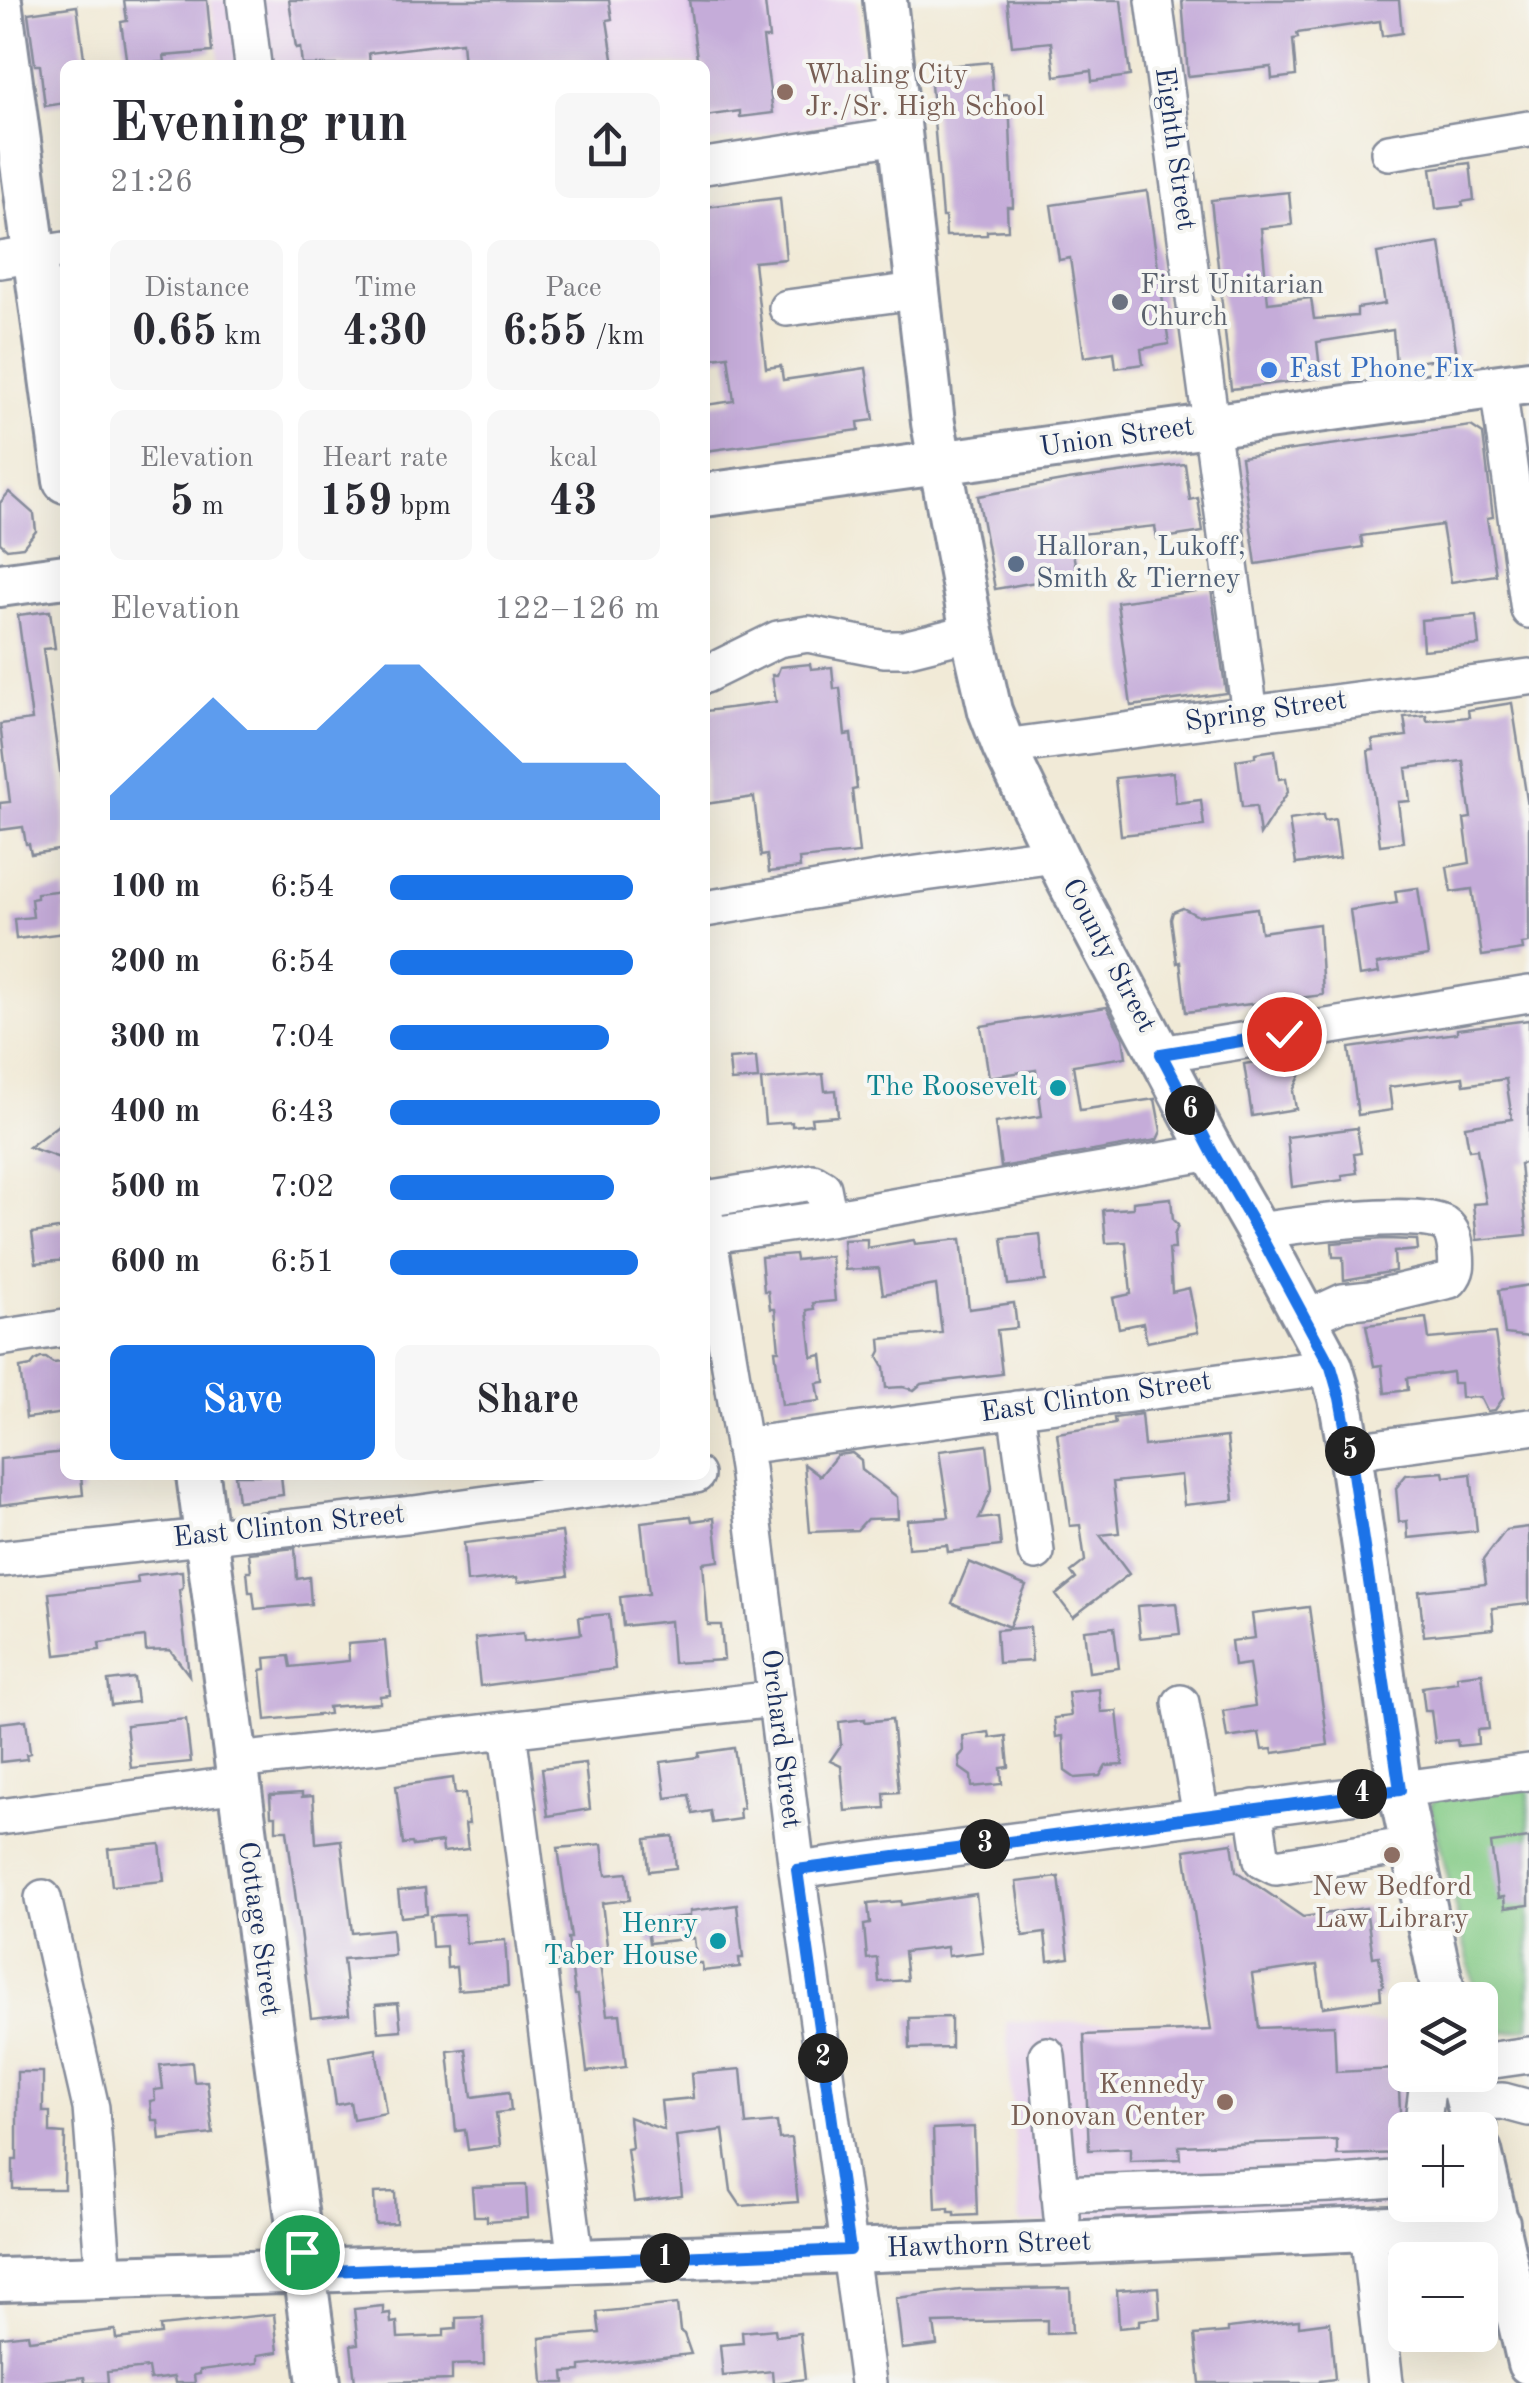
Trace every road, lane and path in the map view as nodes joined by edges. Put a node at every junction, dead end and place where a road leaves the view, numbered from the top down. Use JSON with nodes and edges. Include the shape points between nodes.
{"nodes":[{"id":1,"x":0,"y":0,"type":"edge"},
{"id":2,"x":244,"y":0,"type":"edge"},
{"id":3,"x":885,"y":0,"type":"edge"},
{"id":4,"x":1154,"y":0,"type":"edge"},
{"id":5,"x":252,"y":60,"type":"edge"},
{"id":6,"x":1529,"y":129,"type":"edge"},
{"id":7,"x":899,"y":136,"type":"junction"},
{"id":8,"x":1388,"y":152,"type":"dead end"},
{"id":9,"x":710,"y":165,"type":"edge"},
{"id":10,"x":34,"y":255,"type":"edge"},
{"id":11,"x":916,"y":291,"type":"junction"},
{"id":12,"x":787,"y":308,"type":"dead end"},
{"id":13,"x":1514,"y":384,"type":"edge"},
{"id":14,"x":1211,"y":425,"type":"junction"},
{"id":15,"x":60,"y":445,"type":"edge"},
{"id":16,"x":941,"y":463,"type":"junction"},
{"id":17,"x":710,"y":494,"type":"edge"},
{"id":18,"x":60,"y":577,"type":"edge"},
{"id":19,"x":0,"y":585,"type":"edge"},
{"id":20,"x":1529,"y":610,"type":"edge"},
{"id":21,"x":972,"y":632,"type":"junction"},
{"id":22,"x":710,"y":672,"type":"edge"},
{"id":23,"x":1529,"y":678,"type":"edge"},
{"id":24,"x":1250,"y":714,"type":"junction"},
{"id":25,"x":1004,"y":747,"type":"junction"},
{"id":26,"x":1055,"y":855,"type":"junction"},
{"id":27,"x":710,"y":908,"type":"edge"},
{"id":28,"x":1529,"y":994,"type":"edge"},
{"id":29,"x":1161,"y":1054,"type":"junction"},
{"id":30,"x":1212,"y":1152,"type":"junction"},
{"id":31,"x":710,"y":1198,"type":"edge"},
{"id":32,"x":829,"y":1218,"type":"junction"},
{"id":33,"x":710,"y":1229,"type":"edge"},
{"id":34,"x":1258,"y":1232,"type":"junction"},
{"id":35,"x":710,"y":1252,"type":"edge"},
{"id":36,"x":1306,"y":1319,"type":"junction"},
{"id":37,"x":60,"y":1329,"type":"edge"},
{"id":38,"x":0,"y":1338,"type":"edge"},
{"id":39,"x":1331,"y":1367,"type":"junction"},
{"id":40,"x":1016,"y":1409,"type":"junction"},
{"id":41,"x":1529,"y":1427,"type":"edge"},
{"id":42,"x":1350,"y":1453,"type":"junction"},
{"id":43,"x":745,"y":1457,"type":"junction"},
{"id":44,"x":710,"y":1472,"type":"edge"},
{"id":45,"x":199,"y":1480,"type":"edge"},
{"id":46,"x":660,"y":1480,"type":"edge"},
{"id":47,"x":206,"y":1536,"type":"junction"},
{"id":48,"x":1036,"y":1552,"type":"dead end"},
{"id":49,"x":0,"y":1559,"type":"edge"},
{"id":50,"x":775,"y":1699,"type":"junction"},
{"id":51,"x":1181,"y":1703,"type":"dead end"},
{"id":52,"x":508,"y":1731,"type":"junction"},
{"id":53,"x":1529,"y":1772,"type":"edge"},
{"id":54,"x":238,"y":1773,"type":"junction"},
{"id":55,"x":1400,"y":1790,"type":"junction"},
{"id":56,"x":1254,"y":1808,"type":"junction"},
{"id":57,"x":1200,"y":1816,"type":"junction"},
{"id":58,"x":0,"y":1817,"type":"edge"},
{"id":59,"x":1411,"y":1845,"type":"junction"},
{"id":60,"x":797,"y":1870,"type":"junction"},
{"id":61,"x":42,"y":1898,"type":"dead end"},
{"id":62,"x":1441,"y":1982,"type":"edge"},
{"id":63,"x":1047,"y":2055,"type":"dead end"},
{"id":64,"x":1529,"y":2055,"type":"edge"},
{"id":65,"x":1498,"y":2072,"type":"edge"},
{"id":66,"x":1476,"y":2092,"type":"edge"},
{"id":67,"x":1529,"y":2108,"type":"edge"},
{"id":68,"x":1388,"y":2179,"type":"edge"},
{"id":69,"x":1330,"y":2184,"type":"junction"},
{"id":70,"x":1060,"y":2194,"type":"junction"},
{"id":71,"x":1498,"y":2223,"type":"joint"},
{"id":72,"x":1350,"y":2231,"type":"junction"},
{"id":73,"x":1064,"y":2243,"type":"junction"},
{"id":74,"x":850,"y":2250,"type":"junction"},
{"id":75,"x":576,"y":2261,"type":"junction"},
{"id":76,"x":304,"y":2272,"type":"junction"},
{"id":77,"x":104,"y":2278,"type":"junction"},
{"id":78,"x":0,"y":2280,"type":"edge"},
{"id":79,"x":1527,"y":2346,"type":"edge"},
{"id":80,"x":319,"y":2383,"type":"edge"},
{"id":81,"x":868,"y":2383,"type":"edge"},
{"id":82,"x":1385,"y":2383,"type":"edge"}],
"edges":[{"from":1,"to":10,"type":"main road"},
{"from":2,"to":5,"type":"street"},
{"from":3,"to":7,"type":"main road","name":"County Street"},
{"from":4,"to":14,"type":"street","name":"Eighth Street"},
{"from":6,"to":8,"type":"street"},
{"from":7,"to":9,"type":"street"},
{"from":7,"to":11,"type":"main road","name":"County Street"},
{"from":10,"to":15,"type":"main road"},
{"from":11,"to":12,"type":"street"},
{"from":11,"to":16,"type":"main road","name":"County Street"},
{"from":13,"to":14,"type":"main road","name":"Union Street"},
{"from":13,"to":20,"type":"street"},
{"from":14,"to":16,"type":"main road","name":"Union Street"},
{"from":14,"to":24,"type":"street","name":"Eighth Street"},
{"from":16,"to":17,"type":"main road","name":"Union Street"},
{"from":16,"to":21,"type":"main road","name":"County Street"},
{"from":18,"to":19,"type":"main road"},
{"from":21,"to":22,"type":"street","via":[[904,649],[808,634],[778,639]]},
{"from":21,"to":25,"type":"main road","name":"County Street"},
{"from":23,"to":24,"type":"street","name":"Spring Street"},
{"from":24,"to":25,"type":"street","name":"Spring Street"},
{"from":25,"to":26,"type":"main road","name":"County Street"},
{"from":26,"to":27,"type":"street"},
{"from":26,"to":29,"type":"main road","name":"County Street"},
{"from":28,"to":29,"type":"street"},
{"from":29,"to":30,"type":"main road","name":"County Street"},
{"from":30,"to":32,"type":"street"},
{"from":30,"to":34,"type":"main road","name":"County Street"},
{"from":31,"to":32,"type":"street","via":[[813,1182],[823,1188]]},
{"from":32,"to":33,"type":"street"},
{"from":34,"to":36,"type":"main road","name":"County Street"},
{"from":34,"to":36,"type":"street","via":[[1315,1222],[1424,1218],[1452,1233],[1457,1267],[1450,1280],[1343,1302]]},
{"from":35,"to":43,"type":"street","name":"Orchard Street"},
{"from":36,"to":39,"type":"main road","name":"County Street"},
{"from":37,"to":38,"type":"street"},
{"from":39,"to":40,"type":"street","name":"East Clinton Street"},
{"from":39,"to":42,"type":"main road","name":"County Street"},
{"from":40,"to":43,"type":"street","name":"East Clinton Street"},
{"from":40,"to":48,"type":"street"},
{"from":41,"to":42,"type":"street"},
{"from":42,"to":55,"type":"main road","name":"County Street"},
{"from":43,"to":44,"type":"street","name":"East Clinton Street"},
{"from":43,"to":50,"type":"street","name":"Orchard Street"},
{"from":45,"to":47,"type":"main road","name":"Cottage Street"},
{"from":46,"to":47,"type":"street","name":"East Clinton Street"},
{"from":47,"to":49,"type":"street","name":"East Clinton Street"},
{"from":47,"to":54,"type":"main road","name":"Cottage Street"},
{"from":50,"to":52,"type":"street"},
{"from":50,"to":60,"type":"street","name":"Orchard Street"},
{"from":51,"to":57,"type":"street"},
{"from":52,"to":54,"type":"street"},
{"from":52,"to":75,"type":"street"},
{"from":53,"to":55,"type":"street"},
{"from":54,"to":58,"type":"street"},
{"from":54,"to":76,"type":"main road","name":"Cottage Street"},
{"from":55,"to":56,"type":"street"},
{"from":55,"to":59,"type":"main road","name":"County Street"},
{"from":56,"to":57,"type":"street"},
{"from":56,"to":59,"type":"street","via":[[1262,1860],[1276,1867]]},
{"from":57,"to":60,"type":"street"},
{"from":59,"to":62,"type":"main road","name":"County Street"},
{"from":60,"to":74,"type":"street","name":"Orchard Street"},
{"from":61,"to":77,"type":"street","via":[[91,2108]]},
{"from":63,"to":70,"type":"street"},
{"from":64,"to":65,"type":"street"},
{"from":66,"to":67,"type":"street"},
{"from":68,"to":69,"type":"street"},
{"from":69,"to":70,"type":"street"},
{"from":69,"to":72,"type":"street"},
{"from":70,"to":73,"type":"street"},
{"from":71,"to":72,"type":"main road","name":"Hawthorn Street"},
{"from":71,"to":79,"type":"main road"},
{"from":72,"to":73,"type":"main road","name":"Hawthorn Street"},
{"from":72,"to":82,"type":"street"},
{"from":73,"to":74,"type":"main road","name":"Hawthorn Street"},
{"from":74,"to":75,"type":"main road","name":"Hawthorn Street"},
{"from":74,"to":81,"type":"street","name":"Orchard Street"},
{"from":75,"to":76,"type":"main road","name":"Hawthorn Street"},
{"from":76,"to":77,"type":"main road","name":"Hawthorn Street"},
{"from":76,"to":80,"type":"main road","name":"Cottage Street"},
{"from":77,"to":78,"type":"main road","name":"Hawthorn Street"}]}
